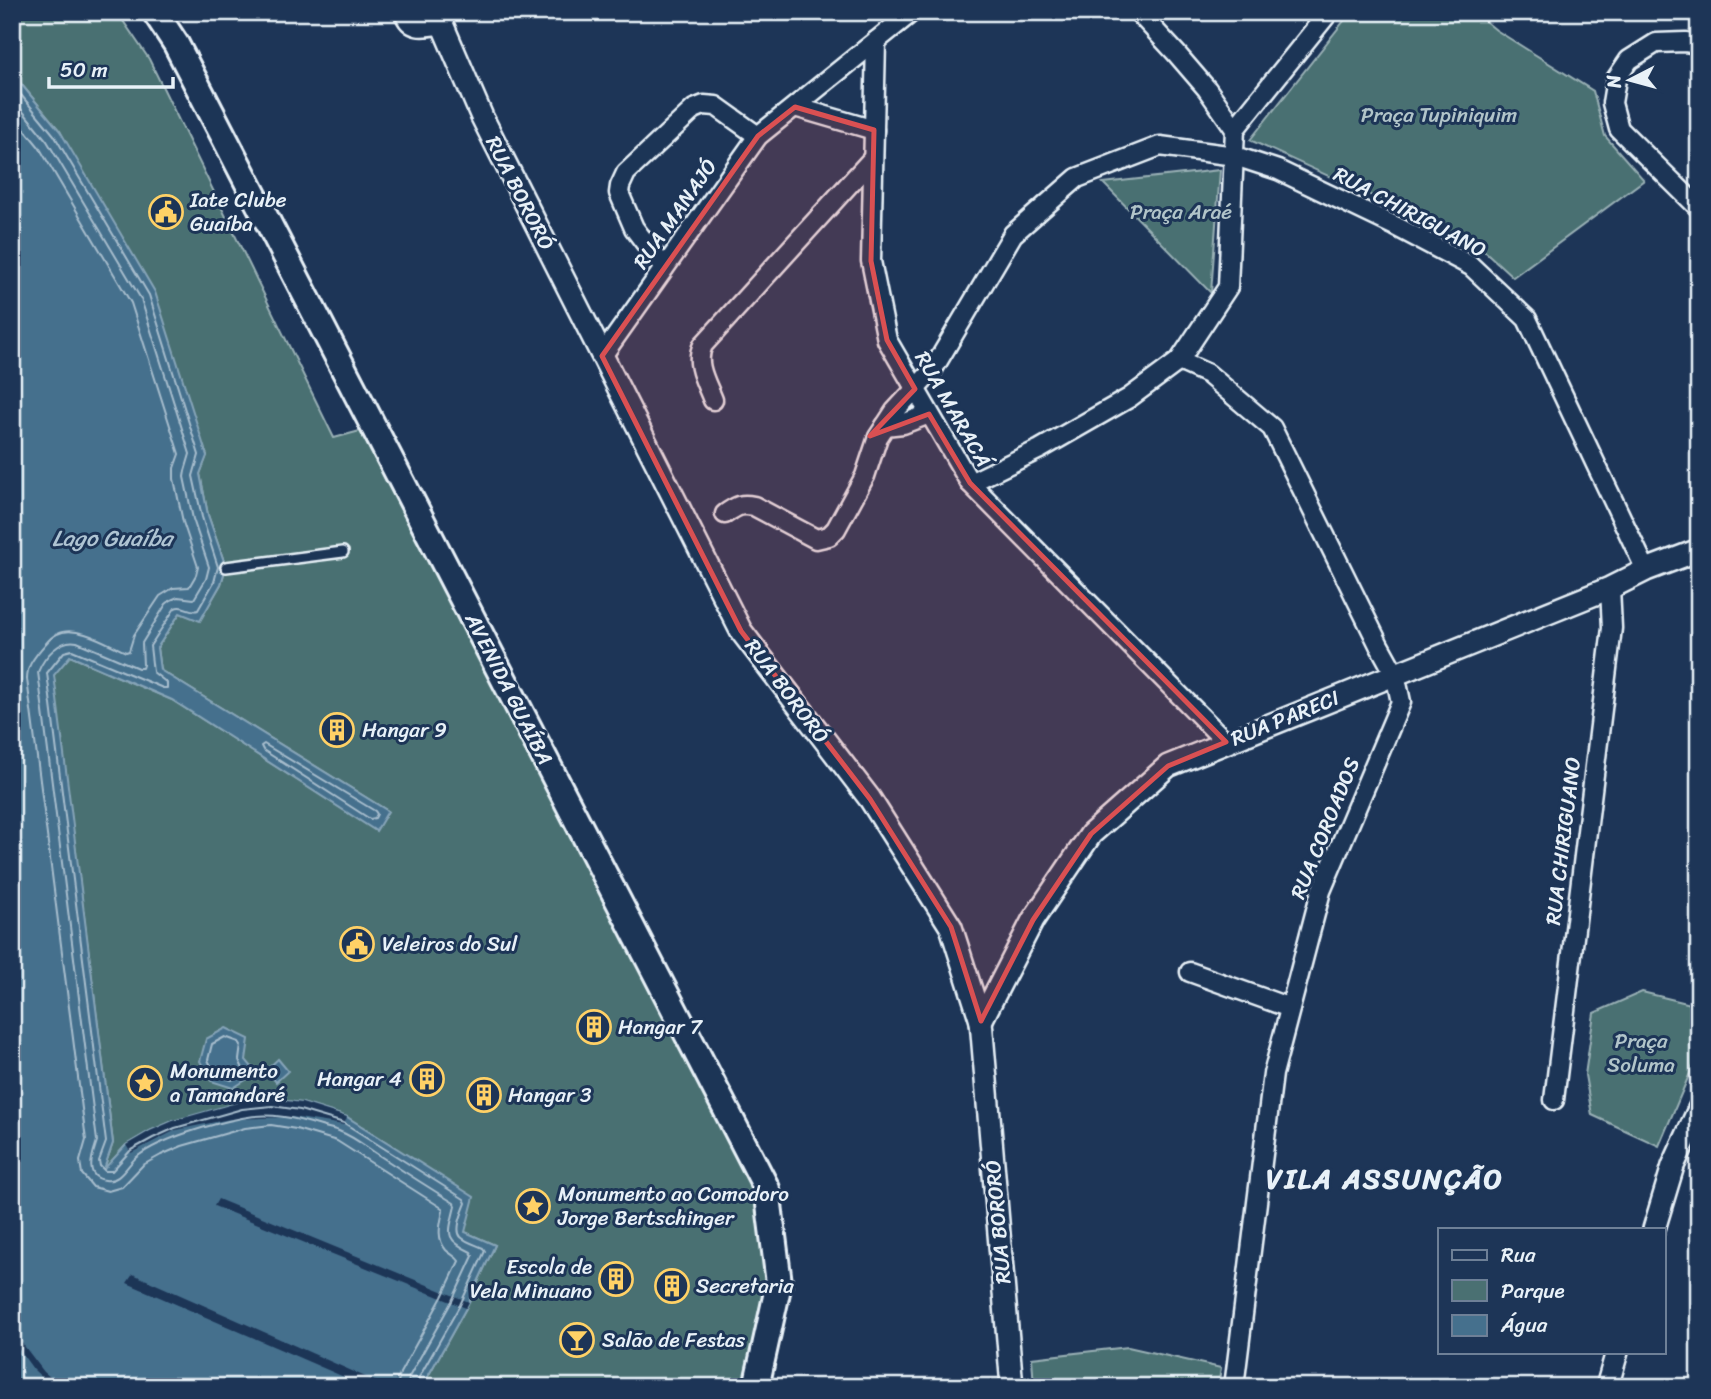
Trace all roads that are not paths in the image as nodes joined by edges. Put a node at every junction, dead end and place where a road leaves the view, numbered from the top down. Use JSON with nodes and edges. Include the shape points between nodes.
{"nodes":[{"id":1,"x":155,"y":12,"type":"edge"},
{"id":2,"x":912,"y":12,"type":"edge"},
{"id":3,"x":1138,"y":12,"type":"edge"},
{"id":4,"x":1329,"y":12,"type":"edge"},
{"id":5,"x":405,"y":15,"type":"edge"},
{"id":6,"x":442,"y":18,"type":"edge"},
{"id":7,"x":876,"y":41,"type":"junction"},
{"id":8,"x":1699,"y":44,"type":"edge"},
{"id":9,"x":795,"y":107,"type":"junction"},
{"id":10,"x":1235,"y":129,"type":"junction"},
{"id":11,"x":874,"y":130,"type":"junction"},
{"id":12,"x":758,"y":136,"type":"junction"},
{"id":13,"x":1234,"y":156,"type":"junction"},
{"id":14,"x":873,"y":158,"type":"junction"},
{"id":15,"x":1699,"y":208,"type":"edge"},
{"id":16,"x":664,"y":268,"type":"junction"},
{"id":17,"x":602,"y":356,"type":"junction"},
{"id":18,"x":1179,"y":361,"type":"junction"},
{"id":19,"x":915,"y":389,"type":"junction"},
{"id":20,"x":713,"y":400,"type":"dead end"},
{"id":21,"x":929,"y":414,"type":"junction"},
{"id":22,"x":885,"y":426,"type":"junction"},
{"id":23,"x":970,"y":483,"type":"junction"},
{"id":24,"x":725,"y":514,"type":"dead end"},
{"id":25,"x":1699,"y":550,"type":"edge"},
{"id":26,"x":343,"y":552,"type":"dead end"},
{"id":27,"x":226,"y":567,"type":"dead end"},
{"id":28,"x":1646,"y":570,"type":"junction"},
{"id":29,"x":1610,"y":588,"type":"junction"},
{"id":30,"x":1395,"y":674,"type":"junction"},
{"id":31,"x":1226,"y":742,"type":"junction"},
{"id":32,"x":1190,"y":972,"type":"dead end"},
{"id":33,"x":1290,"y":1008,"type":"junction"},
{"id":34,"x":981,"y":1021,"type":"junction"},
{"id":35,"x":1554,"y":1100,"type":"dead end"},
{"id":36,"x":1699,"y":1109,"type":"edge"},
{"id":37,"x":1654,"y":1228,"type":"edge"},
{"id":38,"x":1616,"y":1354,"type":"edge"},
{"id":39,"x":756,"y":1387,"type":"edge"},
{"id":40,"x":1012,"y":1387,"type":"edge"},
{"id":41,"x":1234,"y":1387,"type":"edge"},
{"id":42,"x":1607,"y":1387,"type":"edge"}],
"edges":[{"from":1,"to":39,"type":"main road","name":"AVENIDA GUAÍBA","via":[[767,1189],[779,1283]]},
{"from":2,"to":7,"type":"street","name":"RUA MANAJÓ"},
{"from":3,"to":10,"type":"street","via":[[1207,89]]},
{"from":4,"to":10,"type":"street"},
{"from":5,"to":6,"type":"street","via":[[421,28]]},
{"from":6,"to":17,"type":"street","name":"RUA BORORÓ","via":[[482,117]]},
{"from":7,"to":9,"type":"street","name":"RUA MANAJÓ"},
{"from":7,"to":11,"type":"street","name":"RUA MARACÁ"},
{"from":8,"to":15,"type":"street","via":[[1656,43],[1629,60],[1616,79],[1612,103],[1619,129]]},
{"from":9,"to":11,"type":"street"},
{"from":9,"to":12,"type":"street","name":"RUA MANAJÓ"},
{"from":10,"to":13,"type":"street"},
{"from":11,"to":14,"type":"street","name":"RUA MARACÁ"},
{"from":12,"to":16,"type":"street","name":"RUA MANAJÓ"},
{"from":12,"to":16,"type":"street","via":[[716,107],[704,105],[694,109],[626,173],[619,194],[635,228]]},
{"from":13,"to":18,"type":"street","via":[[1228,287]]},
{"from":13,"to":19,"type":"street","via":[[1160,146],[1077,178],[1013,234],[932,371]]},
{"from":13,"to":28,"type":"street","name":"RUA CHIRIGUANO","via":[[1290,175],[1471,265],[1527,319]]},
{"from":14,"to":19,"type":"street","name":"RUA MARACÁ","via":[[870,261],[887,340]]},
{"from":14,"to":20,"type":"street","via":[[703,345],[699,362]]},
{"from":16,"to":17,"type":"street","name":"RUA MANAJÓ"},
{"from":17,"to":34,"type":"street","name":"RUA BORORÓ","via":[[741,631],[870,799],[951,927]]},
{"from":18,"to":23,"type":"street","via":[[1129,398]]},
{"from":18,"to":30,"type":"street","name":"RUA COROADOS","via":[[1208,374],[1272,428]]},
{"from":19,"to":21,"type":"street","name":"RUA MARACÁ"},
{"from":19,"to":22,"type":"street"},
{"from":21,"to":22,"type":"street"},
{"from":21,"to":23,"type":"street","name":"RUA MARACÁ"},
{"from":22,"to":24,"type":"street","via":[[865,476],[829,536],[816,539],[754,506],[739,505]]},
{"from":23,"to":31,"type":"street","name":"RUA MARACÁ"},
{"from":25,"to":28,"type":"street","name":"RUA PARECI"},
{"from":26,"to":27,"type":"lane"},
{"from":28,"to":29,"type":"street","name":"RUA PARECI"},
{"from":29,"to":30,"type":"street","name":"RUA PARECI"},
{"from":29,"to":35,"type":"street","name":"RUA CHIRIGUANO","via":[[1612,628]]},
{"from":30,"to":31,"type":"street","name":"RUA PARECI"},
{"from":30,"to":33,"type":"street","name":"RUA COROADOS","via":[[1401,702],[1321,891]]},
{"from":31,"to":34,"type":"street","name":"RUA PARECI","via":[[1168,765],[1091,834],[1033,920]]},
{"from":32,"to":33,"type":"street"},
{"from":33,"to":41,"type":"street","name":"RUA COROADOS","via":[[1273,1074]]},
{"from":34,"to":40,"type":"street","name":"RUA BORORÓ"},
{"from":36,"to":37,"type":"street","via":[[1673,1166]]},
{"from":38,"to":42,"type":"street"}]}
